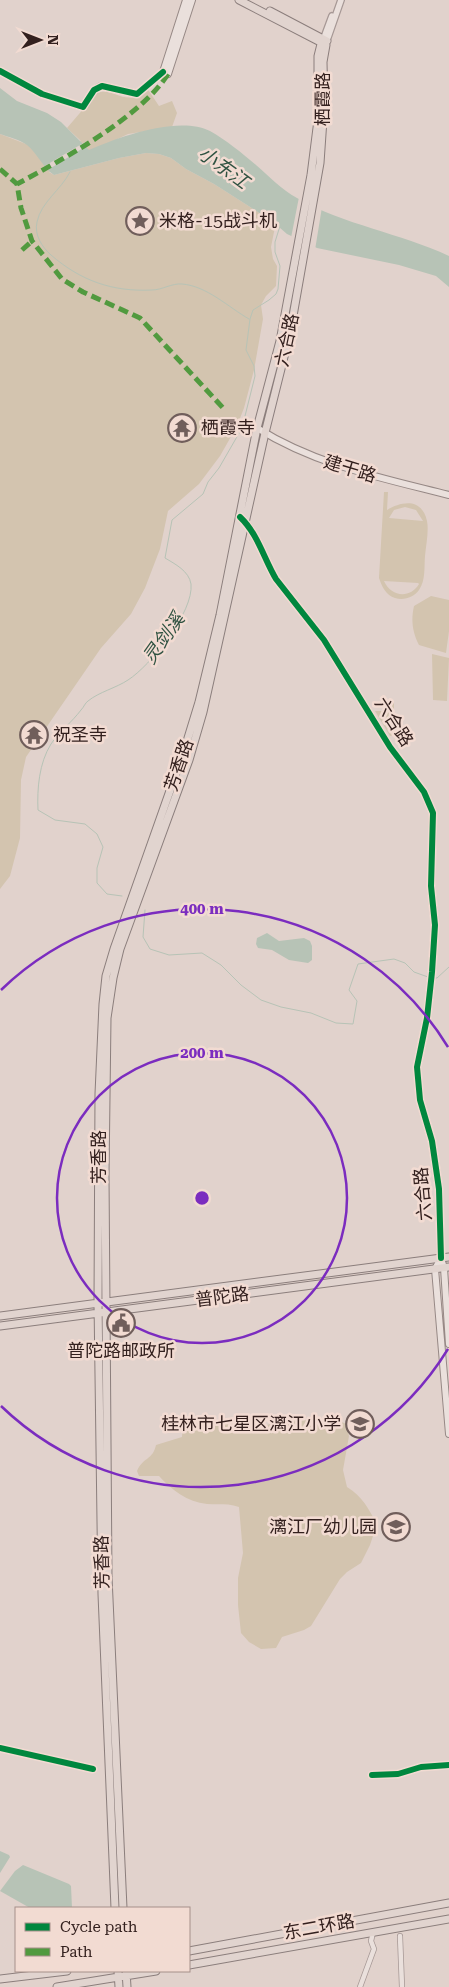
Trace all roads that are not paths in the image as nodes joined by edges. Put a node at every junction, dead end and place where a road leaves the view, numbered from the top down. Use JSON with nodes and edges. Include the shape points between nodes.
{"nodes":[{"id":1,"x":186,"y":0,"type":"edge"},
{"id":2,"x":192,"y":0,"type":"edge"},
{"id":3,"x":239,"y":0,"type":"edge"},
{"id":4,"x":249,"y":0,"type":"edge"},
{"id":5,"x":339,"y":0,"type":"edge"},
{"id":6,"x":324,"y":42,"type":"junction"},
{"id":7,"x":0,"y":71,"type":"edge"},
{"id":8,"x":165,"y":73,"type":"junction"},
{"id":9,"x":85,"y":106,"type":"joint"},
{"id":10,"x":310,"y":199,"type":"junction"},
{"id":11,"x":258,"y":428,"type":"junction"},
{"id":12,"x":265,"y":433,"type":"junction"},
{"id":13,"x":449,"y":495,"type":"edge"},
{"id":14,"x":240,"y":517,"type":"junction"},
{"id":15,"x":246,"y":523,"type":"junction"},
{"id":16,"x":449,"y":1256,"type":"edge"},
{"id":17,"x":441,"y":1258,"type":"junction"},
{"id":18,"x":446,"y":1268,"type":"edge"},
{"id":19,"x":435,"y":1270,"type":"junction"},
{"id":20,"x":102,"y":1301,"type":"junction"},
{"id":21,"x":103,"y":1312,"type":"junction"},
{"id":22,"x":0,"y":1316,"type":"edge"},
{"id":23,"x":0,"y":1326,"type":"edge"},
{"id":24,"x":449,"y":1344,"type":"edge"},
{"id":25,"x":449,"y":1434,"type":"edge"},
{"id":26,"x":0,"y":1748,"type":"edge"},
{"id":27,"x":449,"y":1765,"type":"edge"},
{"id":28,"x":93,"y":1768,"type":"dead end"},
{"id":29,"x":372,"y":1775,"type":"dead end"},
{"id":30,"x":449,"y":1903,"type":"edge"},
{"id":31,"x":115,"y":1907,"type":"edge"},
{"id":32,"x":122,"y":1907,"type":"edge"},
{"id":33,"x":449,"y":1919,"type":"edge"},
{"id":34,"x":373,"y":1932,"type":"junction"},
{"id":35,"x":400,"y":1936,"type":"dead end"},
{"id":36,"x":190,"y":1950,"type":"edge"},
{"id":37,"x":190,"y":1965,"type":"edge"},
{"id":38,"x":60,"y":1972,"type":"edge"},
{"id":39,"x":151,"y":1972,"type":"edge"},
{"id":40,"x":121,"y":1978,"type":"edge"},
{"id":41,"x":0,"y":1980,"type":"edge"},
{"id":42,"x":127,"y":1986,"type":"edge"},
{"id":43,"x":57,"y":1987,"type":"edge"},
{"id":44,"x":360,"y":1987,"type":"edge"},
{"id":45,"x":402,"y":1987,"type":"edge"}],
"edges":[{"from":1,"to":8,"type":"main road"},
{"from":2,"to":8,"type":"main road"},
{"from":3,"to":6,"type":"main road"},
{"from":4,"to":6,"type":"main road"},
{"from":5,"to":6,"type":"street","name":"栖霞路"},
{"from":6,"to":10,"type":"main road","name":"栖霞路","via":[[318,56],[318,120]]},
{"from":7,"to":9,"type":"street","via":[[42,94]]},
{"from":8,"to":9,"type":"street","via":[[137,94],[98,87]]},
{"from":10,"to":11,"type":"main road","name":"六合路","via":[[297,244],[280,341]]},
{"from":10,"to":12,"type":"main road","name":"六合路","via":[[290,333]]},
{"from":11,"to":12,"type":"main road","name":"建干路"},
{"from":11,"to":14,"type":"main road","name":"芳香路"},
{"from":12,"to":13,"type":"main road","name":"建干路","via":[[295,450],[331,464]]},
{"from":12,"to":15,"type":"main road","name":"芳香路"},
{"from":14,"to":15,"type":"street","name":"六合路"},
{"from":14,"to":20,"type":"main road","name":"芳香路","via":[[199,702],[106,976],[99,1094]]},
{"from":15,"to":17,"type":"street","name":"六合路","via":[[276,579],[324,640],[390,747],[430,802],[433,813],[432,972],[427,1018],[416,1067],[439,1189]]},
{"from":15,"to":20,"type":"main road","name":"芳香路","via":[[189,760],[120,950],[113,978],[107,1018]]},
{"from":16,"to":17,"type":"main road","name":"普陀路"},
{"from":17,"to":18,"type":"main road"},
{"from":17,"to":19,"type":"main road"},
{"from":17,"to":20,"type":"main road","name":"普陀路"},
{"from":18,"to":19,"type":"main road","name":"普陀路"},
{"from":18,"to":24,"type":"main road"},
{"from":19,"to":21,"type":"main road","name":"普陀路"},
{"from":19,"to":25,"type":"main road"},
{"from":20,"to":21,"type":"main road","name":"芳香路"},
{"from":20,"to":22,"type":"main road","name":"普陀路"},
{"from":21,"to":23,"type":"main road","name":"普陀路"},
{"from":21,"to":31,"type":"main road","name":"芳香路","via":[[102,1594]]},
{"from":21,"to":32,"type":"main road","name":"芳香路","via":[[108,1577]]},
{"from":26,"to":28,"type":"street"},
{"from":27,"to":29,"type":"street","via":[[421,1766],[398,1774]]},
{"from":30,"to":36,"type":"main road","name":"东二环路"},
{"from":33,"to":34,"type":"main road","name":"东二环路"},
{"from":34,"to":37,"type":"main road","name":"东二环路"},
{"from":34,"to":44,"type":"street","via":[[371,1941],[374,1949]]},
{"from":35,"to":45,"type":"street"},
{"from":38,"to":41,"type":"main road"},
{"from":39,"to":40,"type":"main road"},
{"from":40,"to":42,"type":"main road"},
{"from":40,"to":43,"type":"main road"}]}
